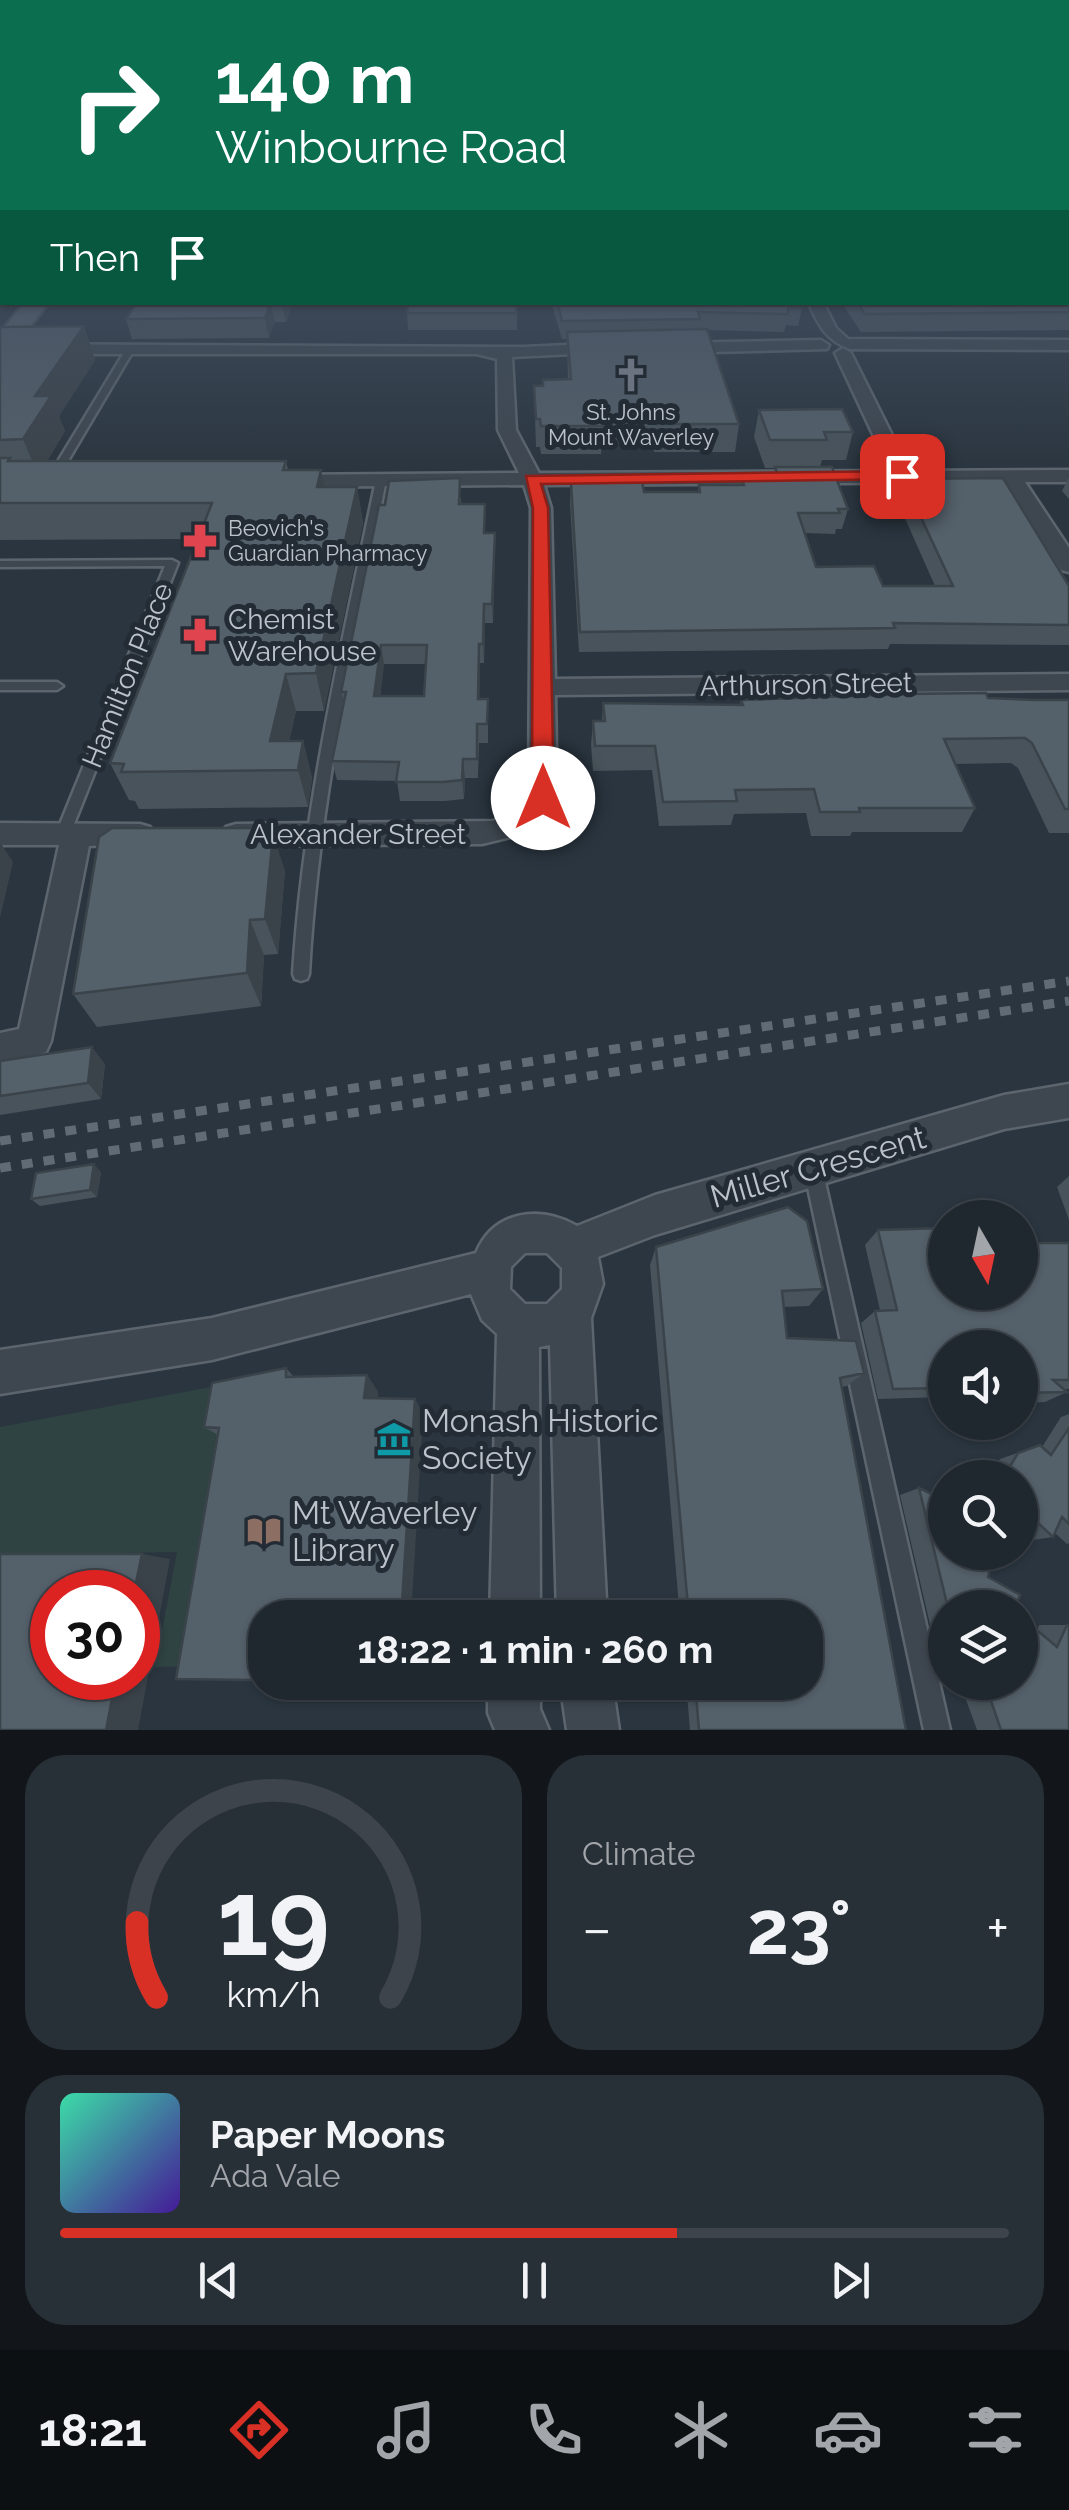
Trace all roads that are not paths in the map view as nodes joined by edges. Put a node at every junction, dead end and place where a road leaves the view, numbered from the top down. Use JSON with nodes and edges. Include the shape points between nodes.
{"nodes":[{"id":1,"x":16,"y":313,"type":"edge"},
{"id":2,"x":820,"y":313,"type":"edge"},
{"id":3,"x":1069,"y":345,"type":"edge"},
{"id":4,"x":836,"y":347,"type":"junction"},
{"id":5,"x":624,"y":348,"type":"edge"},
{"id":6,"x":663,"y":348,"type":"edge"},
{"id":7,"x":0,"y":349,"type":"edge"},
{"id":8,"x":130,"y":351,"type":"junction"},
{"id":9,"x":511,"y":353,"type":"junction"},
{"id":10,"x":902,"y":476,"type":"junction"},
{"id":11,"x":1011,"y":476,"type":"junction"},
{"id":12,"x":1069,"y":476,"type":"edge"},
{"id":13,"x":270,"y":480,"type":"edge"},
{"id":14,"x":381,"y":480,"type":"junction"},
{"id":15,"x":534,"y":481,"type":"junction"},
{"id":16,"x":50,"y":485,"type":"edge"},
{"id":17,"x":0,"y":564,"type":"edge"},
{"id":18,"x":1069,"y":566,"type":"edge"},
{"id":19,"x":1069,"y":682,"type":"edge"},
{"id":20,"x":0,"y":686,"type":"edge"},
{"id":21,"x":57,"y":686,"type":"dead end"},
{"id":22,"x":542,"y":687,"type":"junction"},
{"id":23,"x":0,"y":834,"type":"edge"},
{"id":24,"x":70,"y":834,"type":"junction"},
{"id":25,"x":312,"y":834,"type":"junction"},
{"id":26,"x":162,"y":835,"type":"edge"},
{"id":27,"x":218,"y":835,"type":"edge"},
{"id":28,"x":300,"y":974,"type":"dead end"},
{"id":29,"x":0,"y":1049,"type":"edge"},
{"id":30,"x":1069,"y":1101,"type":"edge"},
{"id":31,"x":812,"y":1169,"type":"junction"},
{"id":32,"x":572,"y":1248,"type":"junction"},
{"id":33,"x":491,"y":1269,"type":"junction"},
{"id":34,"x":570,"y":1313,"type":"junction"},
{"id":35,"x":518,"y":1324,"type":"junction"},
{"id":36,"x":0,"y":1372,"type":"edge"},
{"id":37,"x":515,"y":1600,"type":"edge"},
{"id":38,"x":581,"y":1600,"type":"edge"},
{"id":39,"x":514,"y":1700,"type":"edge"},
{"id":40,"x":589,"y":1700,"type":"edge"},
{"id":41,"x":523,"y":1730,"type":"edge"},
{"id":42,"x":593,"y":1730,"type":"edge"},
{"id":43,"x":937,"y":1730,"type":"edge"}],
"edges":[{"from":1,"to":7,"type":"main road"},
{"from":2,"to":4,"type":"street"},
{"from":3,"to":4,"type":"street"},
{"from":4,"to":6,"type":"street"},
{"from":4,"to":10,"type":"street"},
{"from":5,"to":9,"type":"street"},
{"from":7,"to":8,"type":"street"},
{"from":8,"to":9,"type":"street"},
{"from":8,"to":16,"type":"lane"},
{"from":9,"to":15,"type":"street","name":"Alexander Street","via":[[507,430]]},
{"from":10,"to":11,"type":"street"},
{"from":10,"to":15,"type":"street"},
{"from":11,"to":12,"type":"street"},
{"from":11,"to":18,"type":"street"},
{"from":13,"to":14,"type":"street"},
{"from":14,"to":15,"type":"street"},
{"from":14,"to":25,"type":"lane"},
{"from":15,"to":22,"type":"street","name":"Alexander Street"},
{"from":17,"to":24,"type":"lane","name":"Hamilton Place","via":[[172,563]]},
{"from":19,"to":22,"type":"street","name":"Arthurson Street"},
{"from":20,"to":21,"type":"lane"},
{"from":22,"to":25,"type":"street","name":"Alexander Street","via":[[543,798],[514,830]]},
{"from":23,"to":24,"type":"street"},
{"from":24,"to":26,"type":"street"},
{"from":24,"to":29,"type":"street","name":"Hamilton Place","via":[[34,1041]]},
{"from":25,"to":27,"type":"street","name":"Alexander Street"},
{"from":25,"to":28,"type":"lane"},
{"from":30,"to":31,"type":"street","name":"Miller Crescent","via":[[1004,1112]]},
{"from":31,"to":32,"type":"street","name":"Miller Crescent","via":[[655,1215]]},
{"from":31,"to":43,"type":"lane"},
{"from":32,"to":33,"type":"street","via":[[548,1232],[533,1231],[506,1242]]},
{"from":32,"to":34,"type":"street","via":[[582,1288]]},
{"from":33,"to":35,"type":"street","via":[[495,1302]]},
{"from":33,"to":36,"type":"street","via":[[212,1339]]},
{"from":34,"to":35,"type":"street","via":[[546,1328]]},
{"from":34,"to":38,"type":"street"},
{"from":35,"to":37,"type":"street"},
{"from":39,"to":41,"type":"street"},
{"from":40,"to":42,"type":"street"}]}
